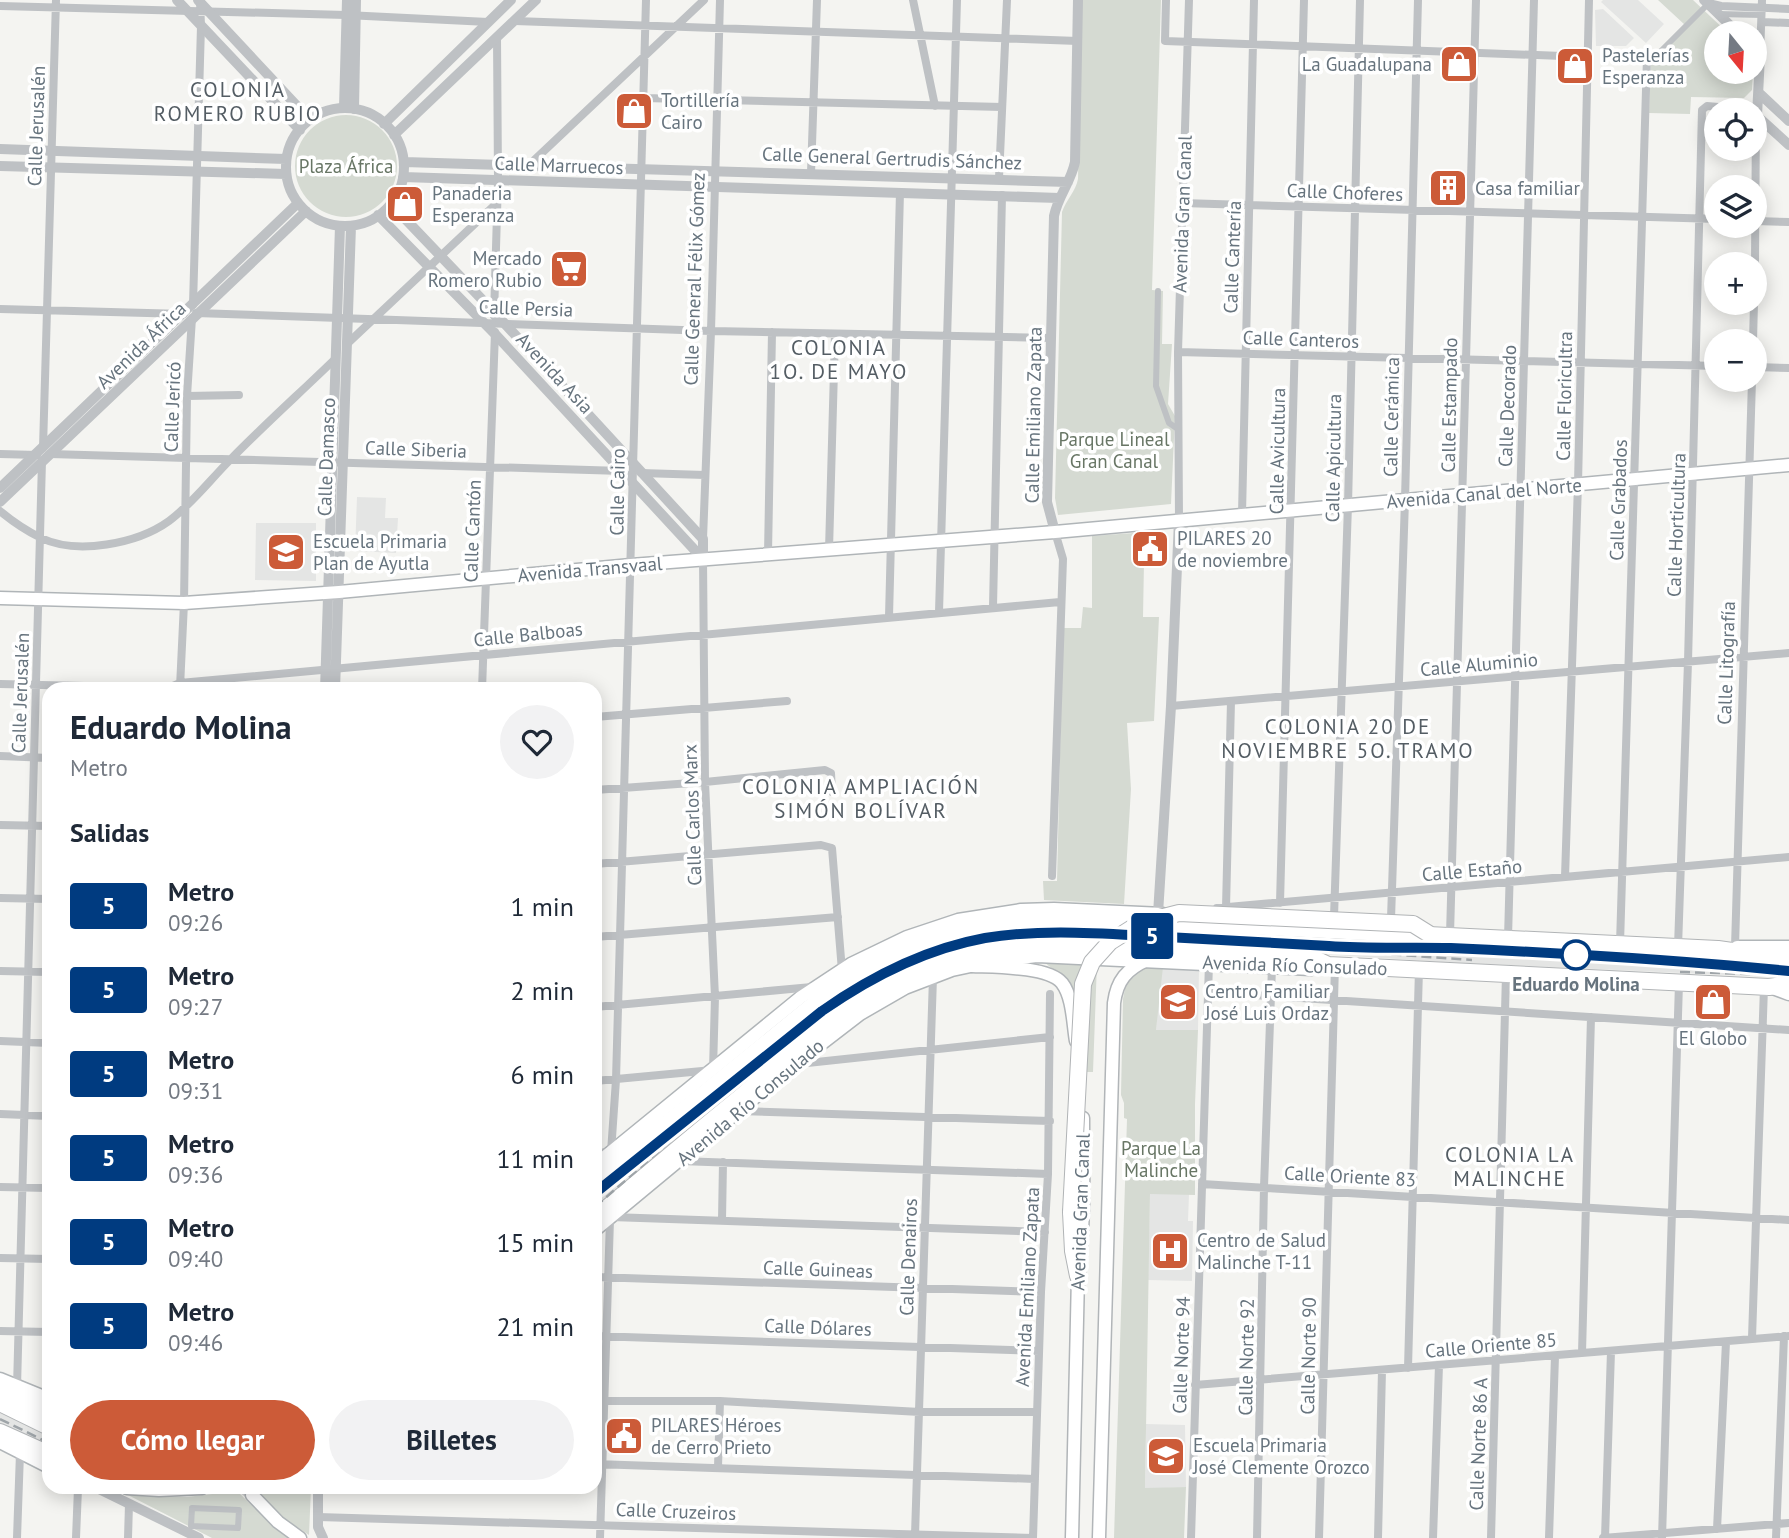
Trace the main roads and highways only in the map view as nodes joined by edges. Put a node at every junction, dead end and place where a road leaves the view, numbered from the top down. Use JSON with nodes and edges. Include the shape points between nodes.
{"nodes":[{"id":1,"x":1789,"y":465,"type":"edge"},
{"id":2,"x":1179,"y":520,"type":"joint"},
{"id":3,"x":0,"y":598,"type":"edge"},
{"id":4,"x":1087,"y":916,"type":"junction"},
{"id":5,"x":1124,"y":918,"type":"junction"},
{"id":6,"x":1225,"y":925,"type":"junction"},
{"id":7,"x":1429,"y":934,"type":"junction"},
{"id":8,"x":1789,"y":947,"type":"edge"},
{"id":9,"x":1718,"y":949,"type":"junction"},
{"id":10,"x":1086,"y":952,"type":"junction"},
{"id":11,"x":1123,"y":953,"type":"junction"},
{"id":12,"x":1789,"y":959,"type":"edge"},
{"id":13,"x":1147,"y":960,"type":"junction"},
{"id":14,"x":1331,"y":965,"type":"junction"},
{"id":15,"x":972,"y":966,"type":"junction"},
{"id":16,"x":1789,"y":984,"type":"edge"},
{"id":17,"x":1766,"y":987,"type":"junction"},
{"id":18,"x":1789,"y":994,"type":"edge"},
{"id":19,"x":602,"y":1159,"type":"edge"},
{"id":20,"x":602,"y":1176,"type":"edge"},
{"id":21,"x":605,"y":1218,"type":"edge"},
{"id":22,"x":1078,"y":1276,"type":"junction"},
{"id":23,"x":0,"y":1379,"type":"edge"},
{"id":24,"x":0,"y":1390,"type":"edge"},
{"id":25,"x":42,"y":1396,"type":"edge"},
{"id":26,"x":0,"y":1403,"type":"edge"},
{"id":27,"x":42,"y":1409,"type":"edge"},
{"id":28,"x":42,"y":1424,"type":"edge"},
{"id":29,"x":0,"y":1432,"type":"edge"},
{"id":30,"x":0,"y":1442,"type":"edge"},
{"id":31,"x":42,"y":1451,"type":"edge"},
{"id":32,"x":42,"y":1464,"type":"edge"},
{"id":33,"x":252,"y":1495,"type":"dead end"},
{"id":34,"x":300,"y":1538,"type":"edge"},
{"id":35,"x":1072,"y":1538,"type":"edge"},
{"id":36,"x":1099,"y":1538,"type":"edge"}],
"edges":[{"from":1,"to":2,"type":"main road","name":"Avenida Canal del Norte"},
{"from":2,"to":3,"type":"main road","name":"Avenida Transvaal","via":[[184,603]]},
{"from":4,"to":5,"type":"highway"},
{"from":4,"to":19,"type":"main road","via":[[1021,910],[958,920],[907,937],[816,987]]},
{"from":4,"to":20,"type":"highway","via":[[963,931],[871,967],[818,1001]]},
{"from":5,"to":6,"type":"highway","via":[[1205,928]]},
{"from":5,"to":6,"type":"main road","name":"Avenida Río Consulado","via":[[1158,914],[1205,917]]},
{"from":6,"to":7,"type":"highway","name":"Avenida Río Consulado"},
{"from":7,"to":9,"type":"highway","name":"Avenida Río Consulado"},
{"from":7,"to":22,"type":"highway","bridge":true,"via":[[1413,924],[1179,913],[1140,923],[1110,942],[1092,961],[1083,984],[1071,1212]]},
{"from":8,"to":9,"type":"main road","name":"Avenida Río Consulado"},
{"from":9,"to":12,"type":"highway"},
{"from":10,"to":11,"type":"highway"},
{"from":10,"to":15,"type":"main road","name":"Avenida Río Consulado"},
{"from":10,"to":21,"type":"highway","via":[[1035,945],[990,949],[930,966],[884,988],[796,1050]]},
{"from":11,"to":13,"type":"main road","name":"Avenida Río Consulado"},
{"from":11,"to":14,"type":"highway","via":[[1311,957]]},
{"from":13,"to":14,"type":"main road","name":"Avenida Río Consulado","via":[[1311,969]]},
{"from":13,"to":36,"type":"main road","name":"Avenida Gran Canal","via":[[1123,976],[1114,1003]]},
{"from":14,"to":17,"type":"highway","name":"Avenida Río Consulado"},
{"from":15,"to":21,"type":"main road","name":"Avenida Río Consulado","via":[[905,988],[860,1014]]},
{"from":15,"to":22,"type":"main road","name":"Avenida Gran Canal","via":[[1046,973],[1061,981],[1066,992],[1083,1091]]},
{"from":16,"to":17,"type":"highway"},
{"from":17,"to":18,"type":"main road","name":"Avenida Río Consulado"},
{"from":22,"to":35,"type":"main road","name":"Avenida Gran Canal"},
{"from":23,"to":25,"type":"main road"},
{"from":24,"to":27,"type":"main road"},
{"from":26,"to":28,"type":"highway"},
{"from":29,"to":31,"type":"highway"},
{"from":30,"to":32,"type":"main road"},
{"from":33,"to":34,"type":"main road"}]}
